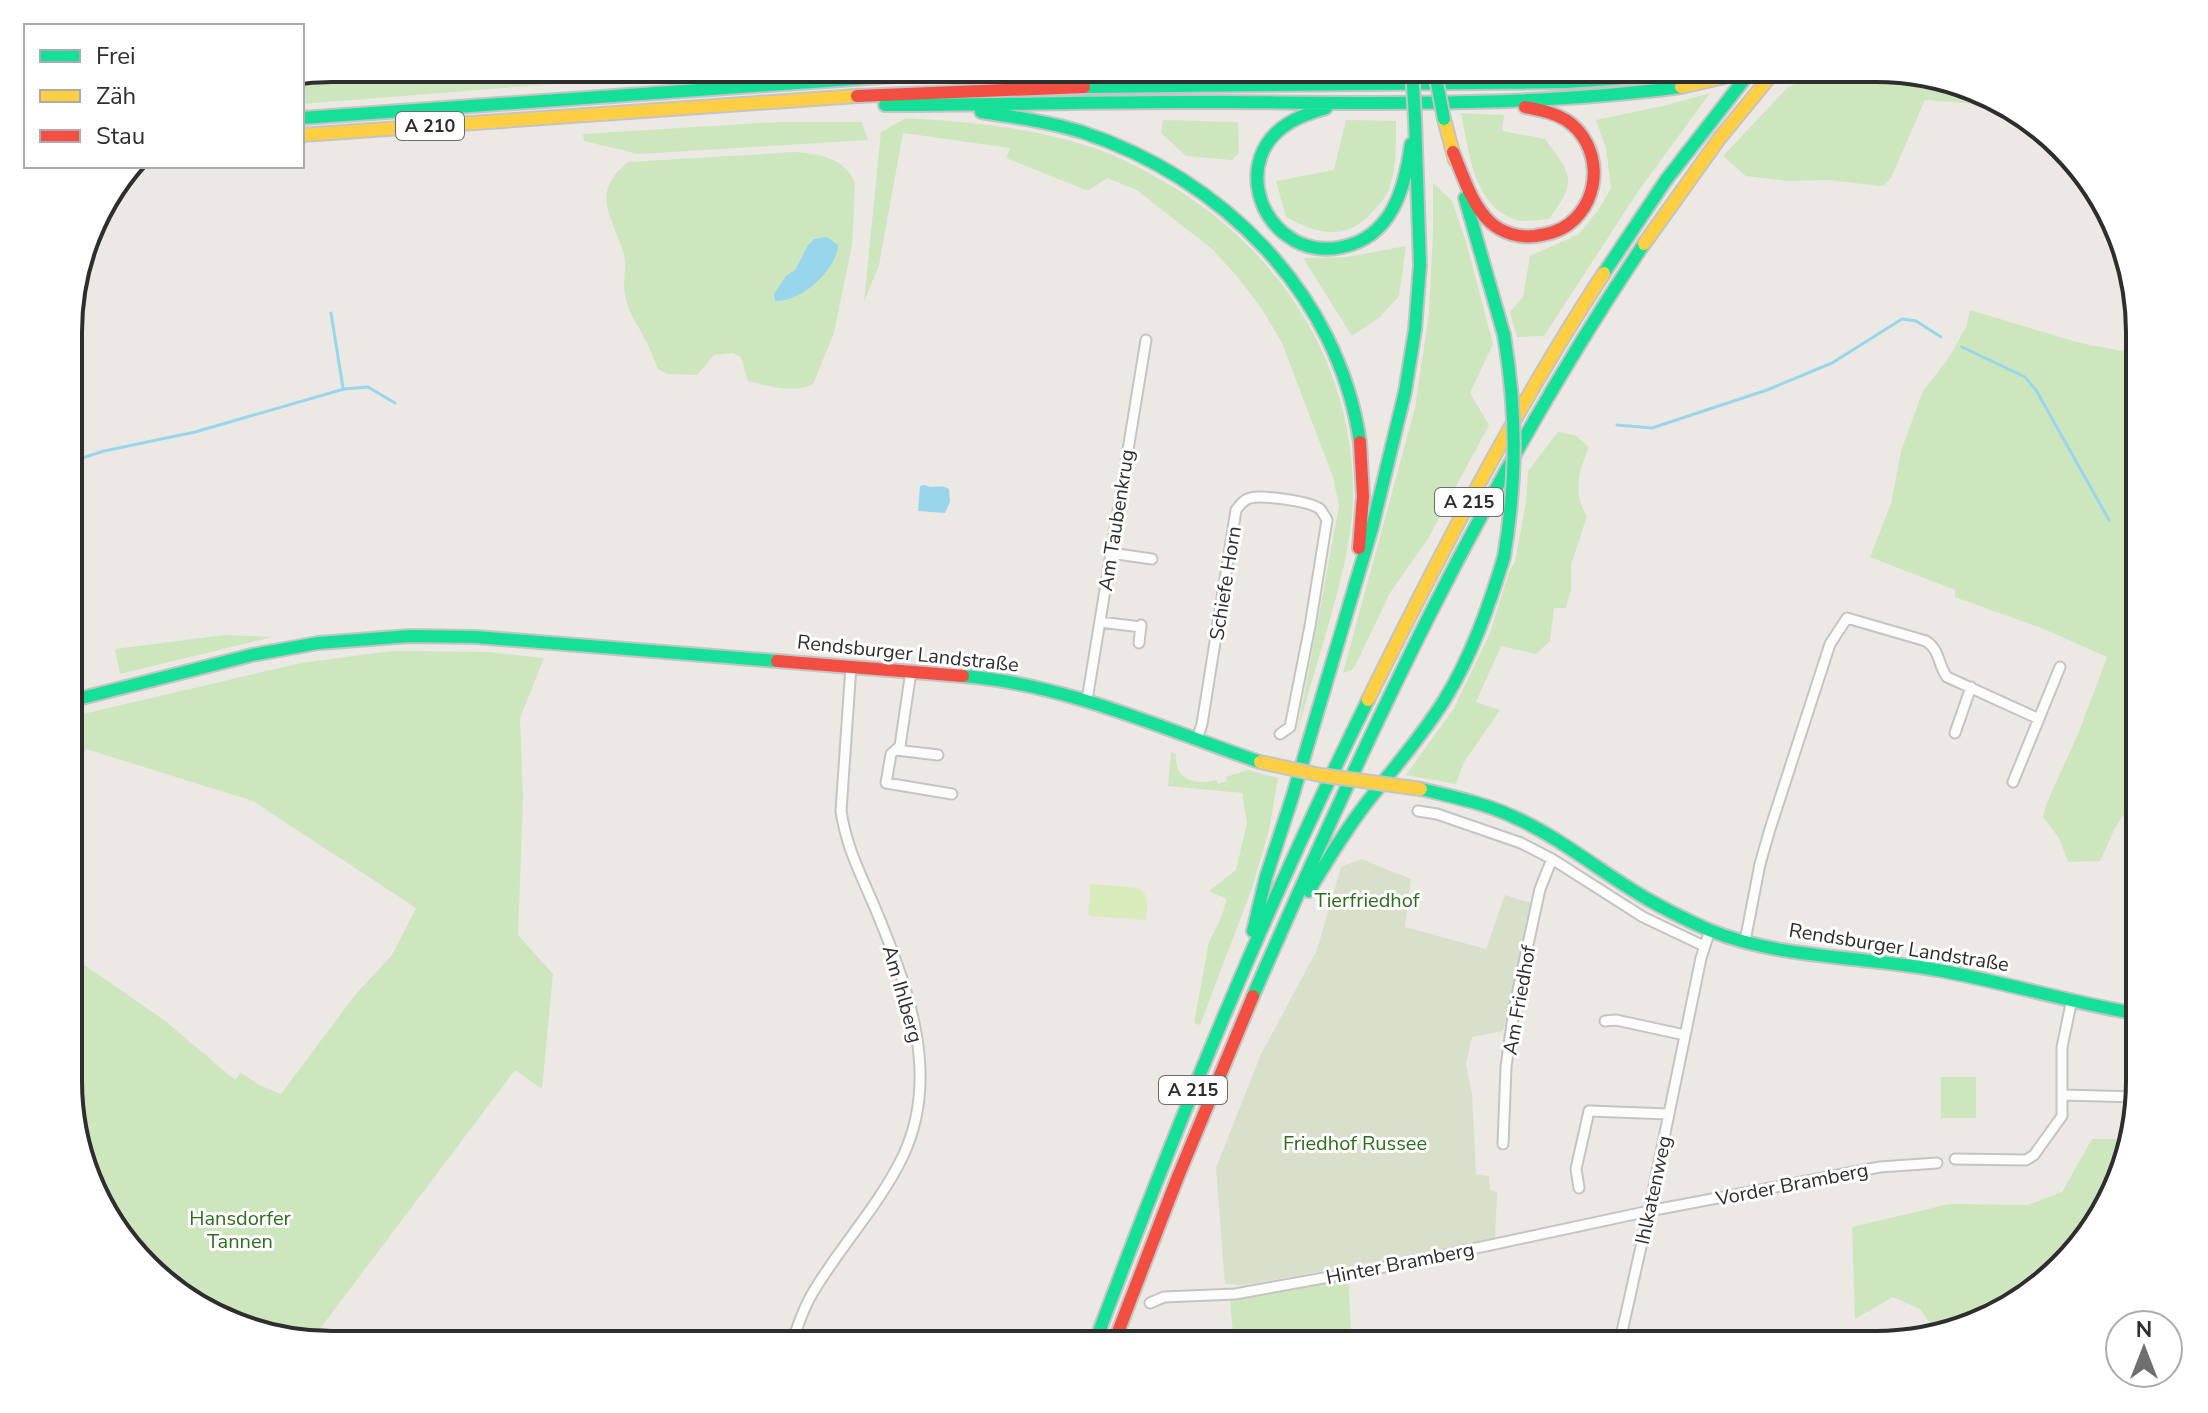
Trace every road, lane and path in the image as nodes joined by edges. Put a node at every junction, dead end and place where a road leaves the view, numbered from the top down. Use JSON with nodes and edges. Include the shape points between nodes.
{"nodes":[{"id":1,"x":1413,"y":82,"type":"edge"},
{"id":2,"x":1437,"y":82,"type":"edge"},
{"id":3,"x":1542,"y":82,"type":"edge"},
{"id":4,"x":1702,"y":82,"type":"edge"},
{"id":5,"x":1741,"y":82,"type":"edge"},
{"id":6,"x":1765,"y":82,"type":"edge"},
{"id":7,"x":803,"y":83,"type":"edge"},
{"id":8,"x":1352,"y":103,"type":"junction"},
{"id":9,"x":1476,"y":103,"type":"junction"},
{"id":10,"x":763,"y":104,"type":"junction"},
{"id":11,"x":908,"y":105,"type":"junction"},
{"id":12,"x":304,"y":118,"type":"edge"},
{"id":13,"x":1415,"y":119,"type":"junction"},
{"id":14,"x":304,"y":135,"type":"edge"},
{"id":15,"x":1453,"y":152,"type":"junction"},
{"id":16,"x":1146,"y":340,"type":"dead end"},
{"id":17,"x":1110,"y":553,"type":"junction"},
{"id":18,"x":1152,"y":558,"type":"dead end"},
{"id":19,"x":1356,"y":581,"type":"junction"},
{"id":20,"x":1100,"y":622,"type":"junction"},
{"id":21,"x":1139,"y":643,"type":"dead end"},
{"id":22,"x":856,"y":666,"type":"junction"},
{"id":23,"x":2060,"y":667,"type":"dead end"},
{"id":24,"x":911,"y":671,"type":"junction"},
{"id":25,"x":1971,"y":687,"type":"junction"},
{"id":26,"x":82,"y":698,"type":"edge"},
{"id":27,"x":1087,"y":700,"type":"junction"},
{"id":28,"x":2039,"y":719,"type":"junction"},
{"id":29,"x":1955,"y":733,"type":"dead end"},
{"id":30,"x":1280,"y":734,"type":"dead end"},
{"id":31,"x":1197,"y":740,"type":"junction"},
{"id":32,"x":896,"y":750,"type":"junction"},
{"id":33,"x":938,"y":755,"type":"dead end"},
{"id":34,"x":2013,"y":782,"type":"dead end"},
{"id":35,"x":952,"y":794,"type":"dead end"},
{"id":36,"x":1418,"y":811,"type":"dead end"},
{"id":37,"x":1552,"y":859,"type":"junction"},
{"id":38,"x":1710,"y":930,"type":"junction"},
{"id":39,"x":1745,"y":941,"type":"junction"},
{"id":40,"x":1704,"y":946,"type":"junction"},
{"id":41,"x":1244,"y":969,"type":"junction"},
{"id":42,"x":1261,"y":976,"type":"junction"},
{"id":43,"x":2072,"y":999,"type":"junction"},
{"id":44,"x":2125,"y":1012,"type":"edge"},
{"id":45,"x":1605,"y":1021,"type":"dead end"},
{"id":46,"x":1685,"y":1035,"type":"junction"},
{"id":47,"x":2062,"y":1095,"type":"junction"},
{"id":48,"x":2125,"y":1097,"type":"edge"},
{"id":49,"x":1669,"y":1114,"type":"junction"},
{"id":50,"x":1503,"y":1144,"type":"dead end"},
{"id":51,"x":1955,"y":1159,"type":"dead end"},
{"id":52,"x":1937,"y":1163,"type":"dead end"},
{"id":53,"x":1579,"y":1188,"type":"dead end"},
{"id":54,"x":1649,"y":1211,"type":"junction"},
{"id":55,"x":1150,"y":1303,"type":"dead end"},
{"id":56,"x":1119,"y":1330,"type":"edge"},
{"id":57,"x":1622,"y":1330,"type":"edge"},
{"id":58,"x":797,"y":1331,"type":"edge"},
{"id":59,"x":1100,"y":1331,"type":"edge"}],
"edges":[{"from":1,"to":13,"type":"main road","bridge":true},
{"from":2,"to":15,"type":"main road","bridge":true},
{"from":3,"to":10,"type":"main road","number":"A 210","via":[[1111,86]]},
{"from":4,"to":9,"type":"main road","bridge":true,"via":[[1587,98]]},
{"from":5,"to":41,"type":"main road","number":"A 215","via":[[1629,234],[1506,434],[1389,658]]},
{"from":6,"to":42,"type":"main road","number":"A 215","via":[[1643,245],[1526,435],[1434,606]]},
{"from":7,"to":12,"type":"main road","number":"A 210"},
{"from":8,"to":9,"type":"main road"},
{"from":8,"to":11,"type":"main road"},
{"from":8,"to":13,"type":"main road","via":[[1313,111],[1286,124],[1260,155],[1257,185],[1264,210],[1286,236],[1314,249],[1350,246],[1382,226],[1400,192]]},
{"from":9,"to":15,"type":"main road","via":[[1549,112],[1572,124],[1595,166],[1585,210],[1569,226],[1546,236],[1502,231],[1480,211]]},
{"from":10,"to":11,"type":"main road"},
{"from":10,"to":14,"type":"main road","number":"A 210"},
{"from":11,"to":19,"type":"main road","via":[[1018,117],[1095,136],[1186,180],[1259,239],[1321,323],[1354,408],[1364,490]]},
{"from":13,"to":19,"type":"main road","via":[[1421,240],[1415,330],[1391,458]]},
{"from":15,"to":42,"type":"main road","bridge":true,"via":[[1511,373],[1514,496],[1504,557],[1485,618],[1445,699],[1339,842]]},
{"from":16,"to":17,"type":"street","name":"Am Taubenkrug"},
{"from":17,"to":18,"type":"street"},
{"from":17,"to":20,"type":"street","name":"Am Taubenkrug"},
{"from":19,"to":41,"type":"main road","via":[[1266,877]]},
{"from":20,"to":21,"type":"street","via":[[1141,624]]},
{"from":20,"to":27,"type":"street","name":"Am Taubenkrug"},
{"from":22,"to":24,"type":"main road","name":"Rendsburger Landstraße"},
{"from":22,"to":26,"type":"main road","name":"Rendsburger Landstraße","via":[[476,637],[372,638],[252,655]]},
{"from":22,"to":58,"type":"street","name":"Am Ihlberg","via":[[841,801],[844,830],[912,1012],[921,1056],[920,1090],[904,1153],[810,1296]]},
{"from":23,"to":28,"type":"street"},
{"from":24,"to":27,"type":"main road","name":"Rendsburger Landstraße","via":[[1002,679]]},
{"from":24,"to":32,"type":"street"},
{"from":25,"to":28,"type":"street"},
{"from":25,"to":29,"type":"street"},
{"from":25,"to":39,"type":"street","via":[[1947,677],[1936,650],[1926,641],[1847,618],[1830,644],[1770,829]]},
{"from":27,"to":31,"type":"main road","name":"Rendsburger Landstraße"},
{"from":28,"to":34,"type":"street"},
{"from":30,"to":31,"type":"street","name":"Schiefe Horn","via":[[1290,727],[1327,526],[1315,506],[1254,497],[1236,510]]},
{"from":31,"to":38,"type":"main road","name":"Rendsburger Landstraße","bridge":true,"via":[[1260,762],[1476,802],[1565,844],[1648,900]]},
{"from":32,"to":33,"type":"street"},
{"from":32,"to":35,"type":"street","via":[[886,783]]},
{"from":36,"to":37,"type":"street","via":[[1521,843]]},
{"from":37,"to":40,"type":"street","via":[[1643,917]]},
{"from":37,"to":50,"type":"street","name":"Am Friedhof","via":[[1540,889],[1514,1009]]},
{"from":38,"to":39,"type":"main road","name":"Rendsburger Landstraße"},
{"from":38,"to":40,"type":"street","name":"Ihlkatenweg"},
{"from":39,"to":43,"type":"main road","name":"Rendsburger Landstraße","via":[[1934,969]]},
{"from":40,"to":46,"type":"street","name":"Ihlkatenweg"},
{"from":41,"to":59,"type":"main road","number":"A 215"},
{"from":42,"to":56,"type":"main road","number":"A 215"},
{"from":43,"to":44,"type":"main road","name":"Rendsburger Landstraße"},
{"from":43,"to":47,"type":"street","via":[[2062,1047]]},
{"from":45,"to":46,"type":"street"},
{"from":46,"to":49,"type":"street","name":"Ihlkatenweg"},
{"from":47,"to":48,"type":"street"},
{"from":47,"to":51,"type":"street","via":[[2062,1116],[2031,1158]]},
{"from":49,"to":53,"type":"street","via":[[1589,1111],[1576,1169]]},
{"from":49,"to":54,"type":"street","name":"Ihlkatenweg"},
{"from":52,"to":54,"type":"street","name":"Vorder Bramberg","via":[[1880,1167]]},
{"from":54,"to":55,"type":"street","name":"Hinter Bramberg","via":[[1407,1263],[1235,1294],[1164,1297]]},
{"from":54,"to":57,"type":"street","name":"Ihlkatenweg"}]}
